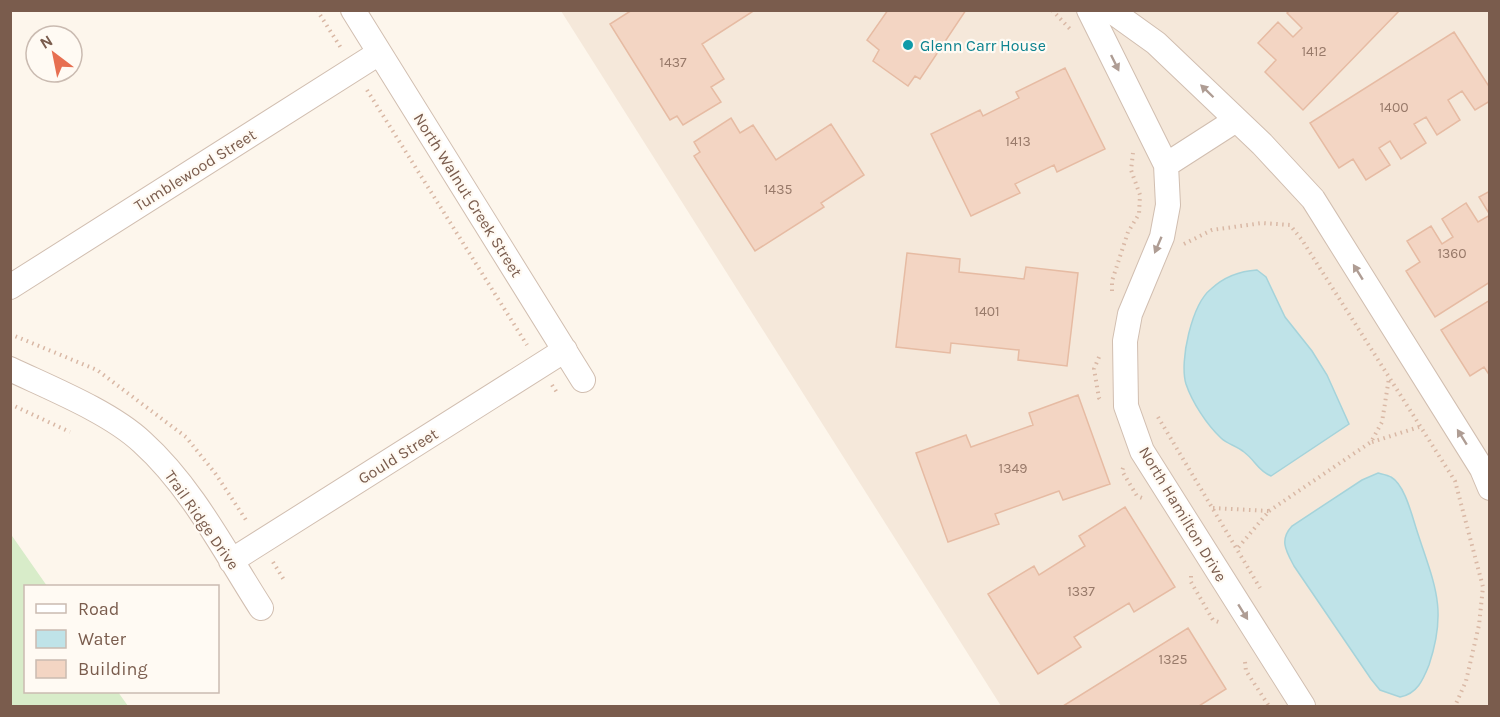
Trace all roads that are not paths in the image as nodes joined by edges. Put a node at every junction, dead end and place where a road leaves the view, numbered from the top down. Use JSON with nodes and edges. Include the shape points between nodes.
{"nodes":[{"id":1,"x":353,"y":10,"type":"edge"},
{"id":2,"x":1089,"y":10,"type":"edge"},
{"id":3,"x":1110,"y":10,"type":"edge"},
{"id":4,"x":379,"y":53,"type":"junction"},
{"id":5,"x":1236,"y":120,"type":"junction"},
{"id":6,"x":1166,"y":165,"type":"junction"},
{"id":7,"x":10,"y":287,"type":"edge"},
{"id":8,"x":565,"y":351,"type":"junction"},
{"id":9,"x":10,"y":369,"type":"edge"},
{"id":10,"x":583,"y":380,"type":"dead end"},
{"id":11,"x":1490,"y":488,"type":"edge"},
{"id":12,"x":231,"y":561,"type":"junction"},
{"id":13,"x":261,"y":608,"type":"dead end"},
{"id":14,"x":1303,"y":706,"type":"edge"}],
"edges":[{"from":1,"to":4,"type":"street","name":"North Walnut Creek Street"},
{"from":2,"to":6,"type":"street","name":"North Hamilton Drive","one_way":true},
{"from":5,"to":3,"type":"street","one_way":true,"via":[[1156,43]]},
{"from":4,"to":7,"type":"street","name":"Tumblewood Street"},
{"from":4,"to":8,"type":"street","name":"North Walnut Creek Street"},
{"from":5,"to":6,"type":"street"},
{"from":11,"to":5,"type":"street","one_way":true,"via":[[1482,469],[1313,199]]},
{"from":6,"to":14,"type":"street","name":"North Hamilton Drive","one_way":true,"via":[[1168,205],[1162,237],[1142,280],[1125,341],[1126,406],[1142,451]]},
{"from":8,"to":10,"type":"street","name":"North Walnut Creek Street"},
{"from":8,"to":12,"type":"street","name":"Gould Street"},
{"from":9,"to":12,"type":"street","name":"Trail Ridge Drive","via":[[106,417],[141,441],[172,474]]},
{"from":12,"to":13,"type":"street","name":"Trail Ridge Drive"}]}
